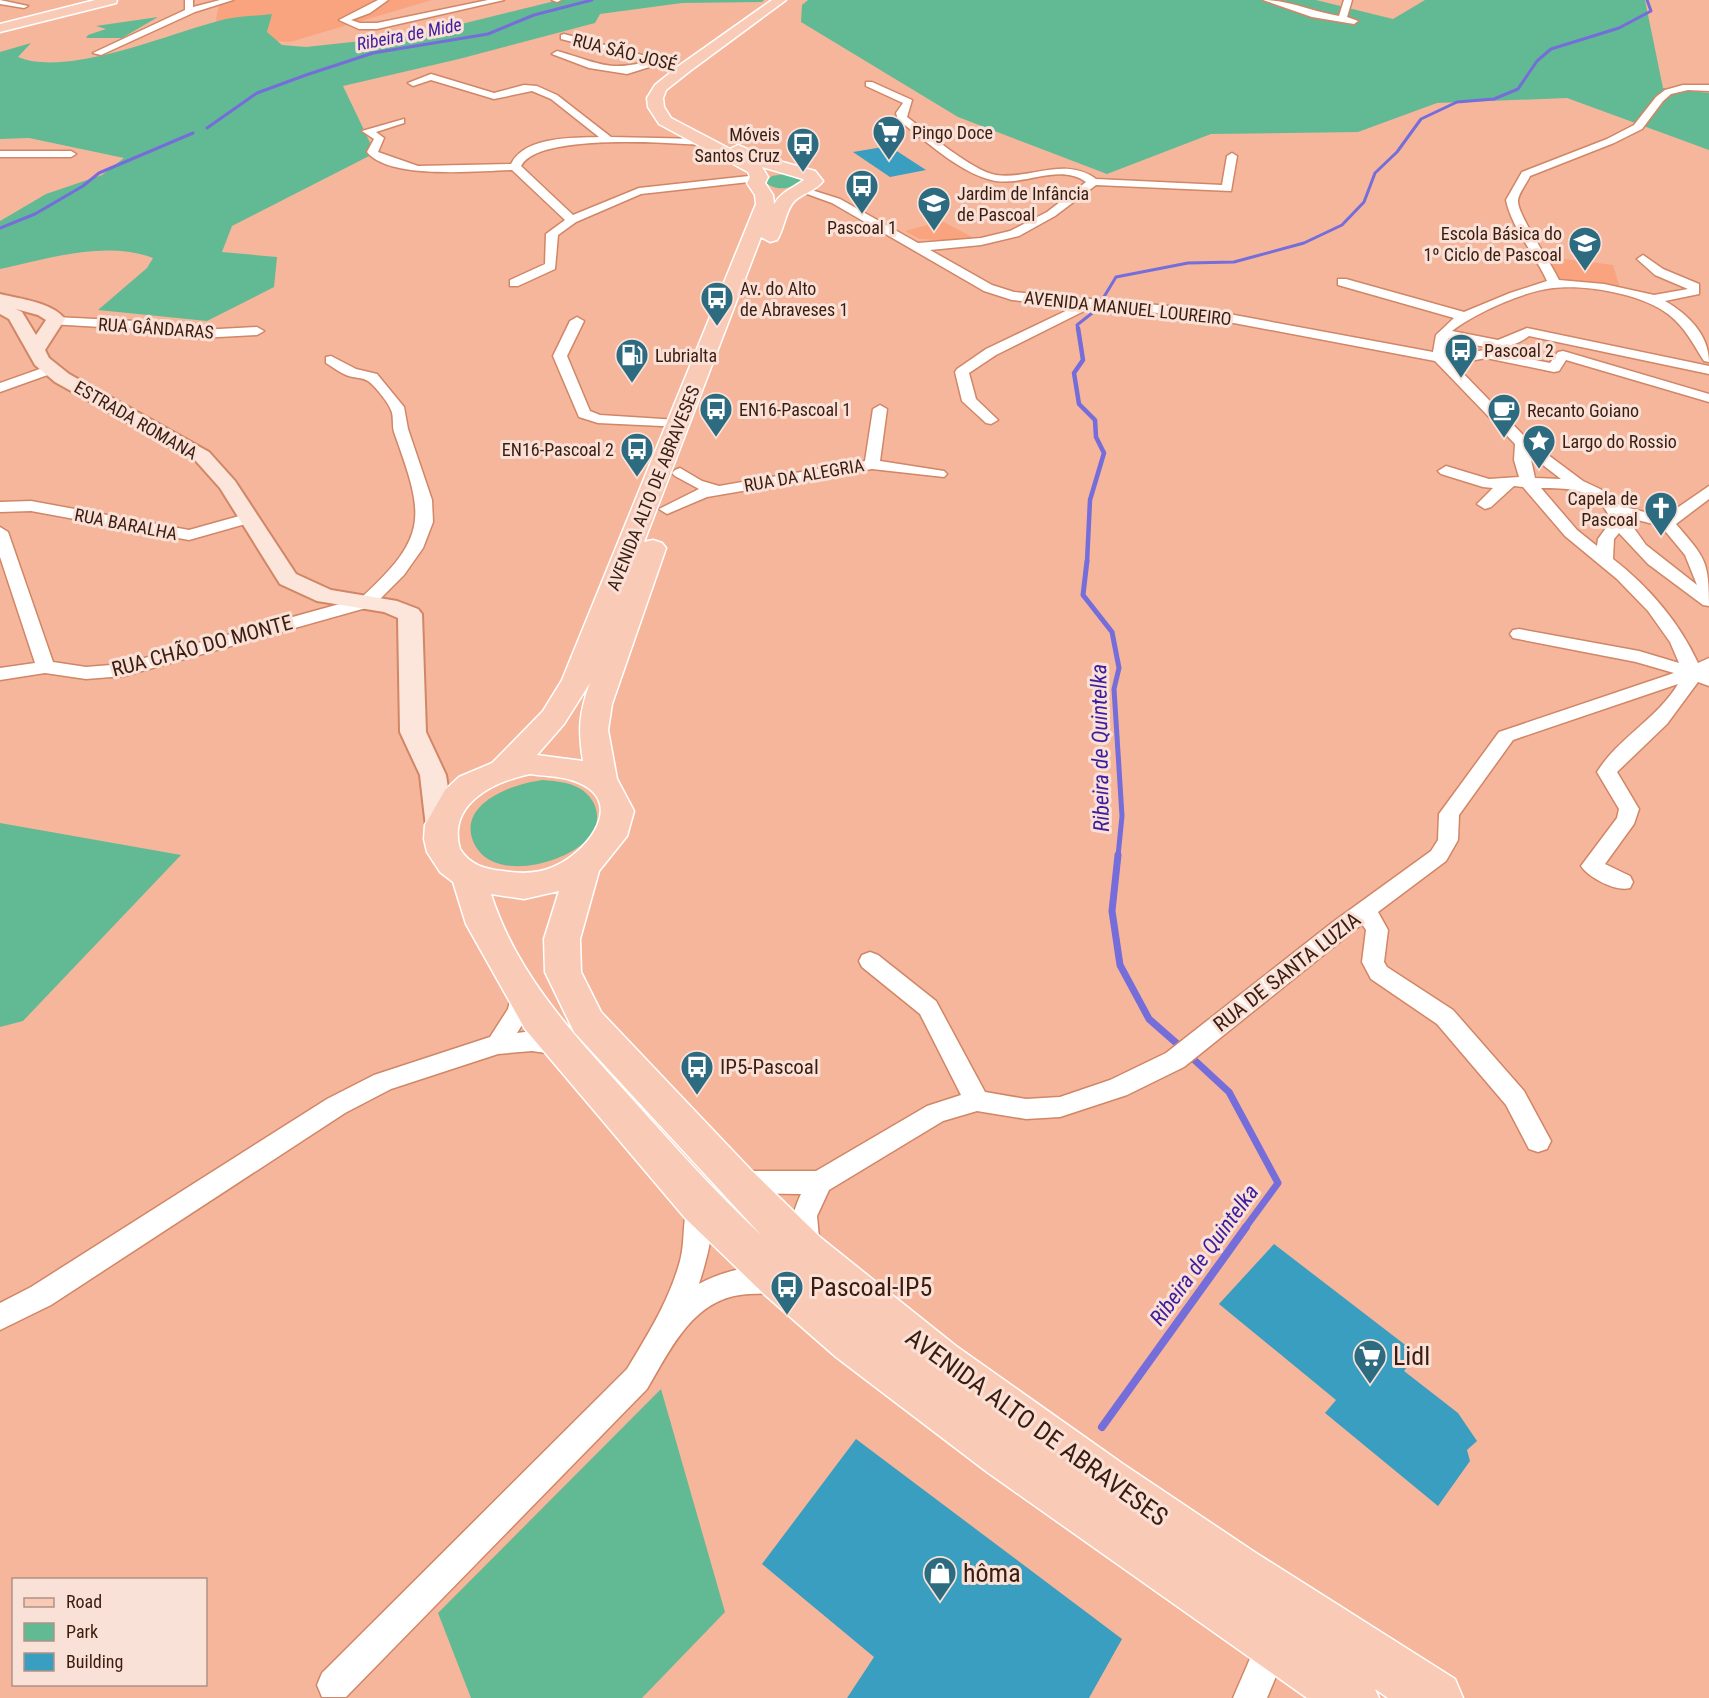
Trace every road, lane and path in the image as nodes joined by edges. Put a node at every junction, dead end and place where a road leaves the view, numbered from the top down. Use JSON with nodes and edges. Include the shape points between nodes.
{"nodes":[{"id":1,"x":100,"y":0,"type":"edge"},
{"id":2,"x":111,"y":0,"type":"edge"},
{"id":3,"x":189,"y":0,"type":"edge"},
{"id":4,"x":229,"y":0,"type":"edge"},
{"id":5,"x":384,"y":0,"type":"edge"},
{"id":6,"x":500,"y":0,"type":"edge"},
{"id":7,"x":780,"y":0,"type":"edge"},
{"id":8,"x":795,"y":0,"type":"edge"},
{"id":9,"x":1348,"y":0,"type":"edge"},
{"id":10,"x":1272,"y":1,"type":"edge"},
{"id":11,"x":0,"y":2,"type":"edge"},
{"id":12,"x":24,"y":6,"type":"dead end"},
{"id":13,"x":192,"y":10,"type":"junction"},
{"id":14,"x":379,"y":15,"type":"dead end"},
{"id":15,"x":1343,"y":18,"type":"junction"},
{"id":16,"x":1354,"y":21,"type":"dead end"},
{"id":17,"x":347,"y":22,"type":"junction"},
{"id":18,"x":0,"y":27,"type":"edge"},
{"id":19,"x":564,"y":37,"type":"dead end"},
{"id":20,"x":98,"y":53,"type":"dead end"},
{"id":21,"x":556,"y":54,"type":"dead end"},
{"id":22,"x":660,"y":61,"type":"junction"},
{"id":23,"x":685,"y":68,"type":"junction"},
{"id":24,"x":412,"y":83,"type":"dead end"},
{"id":25,"x":869,"y":84,"type":"dead end"},
{"id":26,"x":1709,"y":88,"type":"edge"},
{"id":27,"x":400,"y":121,"type":"dead end"},
{"id":28,"x":683,"y":131,"type":"junction"},
{"id":29,"x":668,"y":140,"type":"junction"},
{"id":30,"x":610,"y":141,"type":"junction"},
{"id":31,"x":703,"y":142,"type":"junction"},
{"id":32,"x":0,"y":154,"type":"edge"},
{"id":33,"x":71,"y":154,"type":"dead end"},
{"id":34,"x":1232,"y":156,"type":"dead end"},
{"id":35,"x":515,"y":168,"type":"junction"},
{"id":36,"x":758,"y":181,"type":"junction"},
{"id":37,"x":1093,"y":182,"type":"junction"},
{"id":38,"x":801,"y":183,"type":"junction"},
{"id":39,"x":572,"y":220,"type":"junction"},
{"id":40,"x":916,"y":248,"type":"junction"},
{"id":41,"x":1643,"y":259,"type":"dead end"},
{"id":42,"x":1342,"y":282,"type":"dead end"},
{"id":43,"x":513,"y":283,"type":"dead end"},
{"id":44,"x":1549,"y":289,"type":"junction"},
{"id":45,"x":0,"y":299,"type":"edge"},
{"id":46,"x":1654,"y":299,"type":"junction"},
{"id":47,"x":1088,"y":304,"type":"junction"},
{"id":48,"x":0,"y":307,"type":"edge"},
{"id":49,"x":1463,"y":316,"type":"junction"},
{"id":50,"x":55,"y":321,"type":"junction"},
{"id":51,"x":577,"y":321,"type":"dead end"},
{"id":52,"x":257,"y":332,"type":"dead end"},
{"id":53,"x":1444,"y":333,"type":"junction"},
{"id":54,"x":36,"y":349,"type":"junction"},
{"id":55,"x":1707,"y":352,"type":"edge"},
{"id":56,"x":1440,"y":358,"type":"junction"},
{"id":57,"x":331,"y":360,"type":"dead end"},
{"id":58,"x":51,"y":369,"type":"junction"},
{"id":59,"x":1709,"y":370,"type":"edge"},
{"id":60,"x":0,"y":388,"type":"edge"},
{"id":61,"x":1709,"y":398,"type":"edge"},
{"id":62,"x":880,"y":409,"type":"dead end"},
{"id":63,"x":991,"y":420,"type":"dead end"},
{"id":64,"x":678,"y":424,"type":"junction"},
{"id":65,"x":1522,"y":443,"type":"junction"},
{"id":66,"x":872,"y":464,"type":"junction"},
{"id":67,"x":1446,"y":471,"type":"dead end"},
{"id":68,"x":680,"y":473,"type":"junction"},
{"id":69,"x":939,"y":474,"type":"dead end"},
{"id":70,"x":1510,"y":481,"type":"junction"},
{"id":71,"x":1528,"y":483,"type":"junction"},
{"id":72,"x":1578,"y":484,"type":"junction"},
{"id":73,"x":717,"y":490,"type":"junction"},
{"id":74,"x":1709,"y":491,"type":"edge"},
{"id":75,"x":1485,"y":504,"type":"dead end"},
{"id":76,"x":0,"y":507,"type":"edge"},
{"id":77,"x":668,"y":509,"type":"junction"},
{"id":78,"x":1617,"y":516,"type":"junction"},
{"id":79,"x":250,"y":518,"type":"junction"},
{"id":80,"x":1666,"y":523,"type":"junction"},
{"id":81,"x":0,"y":531,"type":"edge"},
{"id":82,"x":1605,"y":560,"type":"junction"},
{"id":83,"x":1697,"y":565,"type":"junction"},
{"id":84,"x":1661,"y":567,"type":"junction"},
{"id":85,"x":1709,"y":593,"type":"edge"},
{"id":86,"x":1709,"y":601,"type":"edge"},
{"id":87,"x":367,"y":602,"type":"junction"},
{"id":88,"x":1519,"y":634,"type":"dead end"},
{"id":89,"x":45,"y":667,"type":"junction"},
{"id":90,"x":1704,"y":673,"type":"edge"},
{"id":91,"x":0,"y":674,"type":"edge"},
{"id":92,"x":503,"y":770,"type":"junction"},
{"id":93,"x":433,"y":775,"type":"junction"},
{"id":94,"x":602,"y":781,"type":"junction"},
{"id":95,"x":472,"y":784,"type":"junction"},
{"id":96,"x":440,"y":827,"type":"junction"},
{"id":97,"x":583,"y":867,"type":"junction"},
{"id":98,"x":468,"y":876,"type":"junction"},
{"id":99,"x":1622,"y":882,"type":"dead end"},
{"id":100,"x":1366,"y":910,"type":"junction"},
{"id":101,"x":870,"y":961,"type":"dead end"},
{"id":102,"x":522,"y":992,"type":"junction"},
{"id":103,"x":498,"y":1044,"type":"junction"},
{"id":104,"x":560,"y":1045,"type":"junction"},
{"id":105,"x":977,"y":1101,"type":"junction"},
{"id":106,"x":1538,"y":1141,"type":"dead end"},
{"id":107,"x":736,"y":1182,"type":"junction"},
{"id":108,"x":820,"y":1182,"type":"junction"},
{"id":109,"x":700,"y":1205,"type":"junction"},
{"id":110,"x":793,"y":1266,"type":"junction"},
{"id":111,"x":0,"y":1317,"type":"edge"},
{"id":112,"x":674,"y":1318,"type":"junction"},
{"id":113,"x":1274,"y":1643,"type":"junction"},
{"id":114,"x":334,"y":1685,"type":"dead end"},
{"id":115,"x":1251,"y":1698,"type":"edge"},
{"id":116,"x":1352,"y":1698,"type":"edge"},
{"id":117,"x":1436,"y":1698,"type":"edge"}],
"edges":[{"from":1,"to":18,"type":"main road"},
{"from":2,"to":18,"type":"main road"},
{"from":3,"to":13,"type":"street","via":[[188,8]]},
{"from":4,"to":13,"type":"street"},
{"from":5,"to":17,"type":"street","via":[[343,20]]},
{"from":6,"to":17,"type":"street","via":[[377,26]]},
{"from":7,"to":23,"type":"main road"},
{"from":8,"to":38,"type":"main road","via":[[687,78],[669,98],[672,111],[696,130]]},
{"from":9,"to":15,"type":"street"},
{"from":10,"to":15,"type":"street","via":[[1315,15]]},
{"from":11,"to":12,"type":"street"},
{"from":13,"to":20,"type":"street"},
{"from":14,"to":17,"type":"street"},
{"from":15,"to":16,"type":"street"},
{"from":19,"to":22,"type":"street","name":"RUA SÃO JOSÉ"},
{"from":21,"to":22,"type":"street","via":[[592,66],[627,71]]},
{"from":22,"to":23,"type":"street","name":"RUA SÃO JOSÉ"},
{"from":23,"to":28,"type":"main road","via":[[660,88],[655,98],[660,116]]},
{"from":24,"to":30,"type":"street","via":[[431,77],[494,96],[534,88],[554,97]]},
{"from":25,"to":37,"type":"street","via":[[909,102],[901,112],[902,118],[986,176],[1008,178],[1068,172]]},
{"from":26,"to":44,"type":"street","via":[[1670,91],[1662,95],[1639,126],[1526,174],[1512,200],[1515,215],[1543,258]]},
{"from":27,"to":35,"type":"street","via":[[367,131],[379,138],[372,152],[376,156],[417,169]]},
{"from":28,"to":29,"type":"street","via":[[678,138]]},
{"from":28,"to":31,"type":"main road"},
{"from":29,"to":30,"type":"street"},
{"from":29,"to":31,"type":"street"},
{"from":30,"to":35,"type":"street","via":[[544,147],[522,155]]},
{"from":31,"to":36,"type":"main road","via":[[751,166]]},
{"from":32,"to":33,"type":"street"},
{"from":34,"to":37,"type":"street","via":[[1227,189]]},
{"from":35,"to":39,"type":"street"},
{"from":36,"to":38,"type":"main road","via":[[775,191]]},
{"from":36,"to":39,"type":"street","via":[[639,191]]},
{"from":36,"to":64,"type":"main road","name":"AVENIDA ALTO DE ABRAVESES","via":[[765,204]]},
{"from":37,"to":40,"type":"street","via":[[1070,202],[1006,236]]},
{"from":38,"to":40,"type":"street","name":"AVENIDA MANUEL LOUREIRO"},
{"from":38,"to":68,"type":"main road","name":"AVENIDA ALTO DE ABRAVESES","via":[[783,203]]},
{"from":39,"to":43,"type":"street","via":[[552,234],[551,266]]},
{"from":40,"to":47,"type":"street","name":"AVENIDA MANUEL LOUREIRO","via":[[988,288],[1012,296]]},
{"from":41,"to":46,"type":"street","via":[[1659,272],[1695,287],[1695,291]]},
{"from":42,"to":49,"type":"street"},
{"from":44,"to":46,"type":"street","via":[[1624,291]]},
{"from":44,"to":49,"type":"street","via":[[1522,292]]},
{"from":45,"to":50,"type":"street","via":[[44,311]]},
{"from":46,"to":55,"type":"street","via":[[1691,326]]},
{"from":47,"to":56,"type":"street","name":"AVENIDA MANUEL LOUREIRO","via":[[1202,313]]},
{"from":47,"to":63,"type":"street","via":[[980,357],[962,372],[969,400]]},
{"from":48,"to":54,"type":"street","name":"ESTRADA ROMANA","via":[[16,316]]},
{"from":49,"to":53,"type":"street"},
{"from":50,"to":52,"type":"street","name":"RUA GÂNDARAS","via":[[135,325],[200,334]]},
{"from":50,"to":54,"type":"street"},
{"from":51,"to":64,"type":"street","via":[[560,356],[584,414],[598,419]]},
{"from":53,"to":56,"type":"street","via":[[1439,341]]},
{"from":53,"to":59,"type":"street","via":[[1502,344],[1516,342],[1527,332]]},
{"from":54,"to":58,"type":"street","name":"ESTRADA ROMANA"},
{"from":56,"to":61,"type":"street","name":"AVENIDA MANUEL LOUREIRO","via":[[1464,360],[1486,354],[1554,368],[1563,355]]},
{"from":56,"to":65,"type":"street"},
{"from":57,"to":87,"type":"street","via":[[351,372],[372,377],[391,397],[399,410],[399,429],[407,443],[425,507],[418,544],[397,574]]},
{"from":58,"to":60,"type":"street"},
{"from":58,"to":79,"type":"street","name":"ESTRADA ROMANA","via":[[147,428],[202,456]]},
{"from":62,"to":66,"type":"street","name":"RUA DA ALEGRIA"},
{"from":64,"to":92,"type":"main road","name":"AVENIDA ALTO DE ABRAVESES","via":[[567,700],[547,728]]},
{"from":65,"to":71,"type":"street"},
{"from":65,"to":72,"type":"street"},
{"from":66,"to":69,"type":"street"},
{"from":66,"to":73,"type":"street","name":"RUA DA ALEGRIA"},
{"from":67,"to":70,"type":"street","via":[[1488,484]]},
{"from":68,"to":73,"type":"street","name":"RUA DA ALEGRIA"},
{"from":68,"to":77,"type":"main road","name":"AVENIDA ALTO DE ABRAVESES"},
{"from":70,"to":71,"type":"street"},
{"from":70,"to":75,"type":"street"},
{"from":71,"to":72,"type":"street"},
{"from":71,"to":82,"type":"street","via":[[1571,533]]},
{"from":72,"to":78,"type":"street","via":[[1594,492]]},
{"from":73,"to":77,"type":"street","name":"RUA DA ALEGRIA"},
{"from":74,"to":80,"type":"street"},
{"from":76,"to":79,"type":"street","name":"RUA BARALHA","via":[[31,506],[189,535]]},
{"from":77,"to":94,"type":"main road","name":"AVENIDA ALTO DE ABRAVESES","via":[[597,704],[593,730]]},
{"from":78,"to":80,"type":"street"},
{"from":78,"to":82,"type":"street","via":[[1606,539]]},
{"from":78,"to":84,"type":"street"},
{"from":79,"to":87,"type":"street","name":"ESTRADA ROMANA","via":[[288,579],[325,596]]},
{"from":80,"to":83,"type":"street","via":[[1693,554]]},
{"from":81,"to":89,"type":"street"},
{"from":82,"to":90,"type":"street","via":[[1654,607]]},
{"from":83,"to":84,"type":"street","via":[[1686,571]]},
{"from":83,"to":85,"type":"street"},
{"from":84,"to":86,"type":"street"},
{"from":87,"to":89,"type":"street","name":"RUA CHÃO DO MONTE","via":[[124,670],[86,673]]},
{"from":87,"to":93,"type":"street","name":"ESTRADA ROMANA","via":[[410,614],[413,732]]},
{"from":88,"to":90,"type":"street"},
{"from":89,"to":91,"type":"street","name":"RUA CHÃO DO MONTE"},
{"from":90,"to":99,"type":"street","via":[[1607,772],[1629,809],[1627,819],[1592,866]]},
{"from":90,"to":100,"type":"street","name":"RUA DE SANTA LUZIA","via":[[1506,736],[1449,814],[1448,840],[1439,856]]},
{"from":92,"to":94,"type":"main road","via":[[530,764],[558,764],[582,770]]},
{"from":92,"to":95,"type":"main road"},
{"from":93,"to":95,"type":"street"},
{"from":93,"to":96,"type":"street","name":"ESTRADA ROMANA"},
{"from":94,"to":97,"type":"main road","via":[[614,796],[619,814],[615,833]]},
{"from":95,"to":96,"type":"main road","via":[[445,811]]},
{"from":96,"to":98,"type":"main road","via":[[441,846],[450,863]]},
{"from":97,"to":98,"type":"main road","via":[[525,886],[494,884]]},
{"from":97,"to":107,"type":"main road","name":"AVENIDA ALTO DE ABRAVESES","via":[[562,939],[563,972],[582,1012],[587,1022]]},
{"from":98,"to":102,"type":"main road","name":"AVENIDA ALTO DE ABRAVESES","via":[[483,924]]},
{"from":100,"to":105,"type":"street","name":"RUA DE SANTA LUZIA","via":[[1175,1060],[1118,1088],[1060,1107],[1026,1109]]},
{"from":100,"to":106,"type":"street","via":[[1377,930],[1372,962],[1379,973],[1445,1017],[1515,1098]]},
{"from":101,"to":105,"type":"street","via":[[928,1008]]},
{"from":102,"to":103,"type":"street","via":[[519,1010]]},
{"from":102,"to":104,"type":"main road","name":"AVENIDA ALTO DE ABRAVESES"},
{"from":103,"to":104,"type":"street","via":[[532,1041]]},
{"from":103,"to":111,"type":"street","via":[[383,1083],[336,1106],[41,1296]]},
{"from":104,"to":109,"type":"main road","name":"AVENIDA ALTO DE ABRAVESES"},
{"from":105,"to":108,"type":"street","name":"RUA DE SANTA LUZIA","via":[[936,1113]]},
{"from":107,"to":108,"type":"street"},
{"from":107,"to":110,"type":"main road","name":"AVENIDA ALTO DE ABRAVESES"},
{"from":108,"to":110,"type":"street","via":[[804,1216]]},
{"from":109,"to":110,"type":"main road","name":"AVENIDA ALTO DE ABRAVESES"},
{"from":109,"to":112,"type":"street","via":[[694,1259]]},
{"from":110,"to":112,"type":"street","via":[[715,1287]]},
{"from":110,"to":113,"type":"main road","name":"AVENIDA ALTO DE ABRAVESES","via":[[852,1342],[1004,1455]]},
{"from":110,"to":117,"type":"main road","name":"AVENIDA ALTO DE ABRAVESES","via":[[940,1361],[1238,1571]]},
{"from":112,"to":114,"type":"street","via":[[637,1379]]},
{"from":113,"to":115,"type":"street"},
{"from":113,"to":116,"type":"main road","name":"AVENIDA ALTO DE ABRAVESES"}]}
